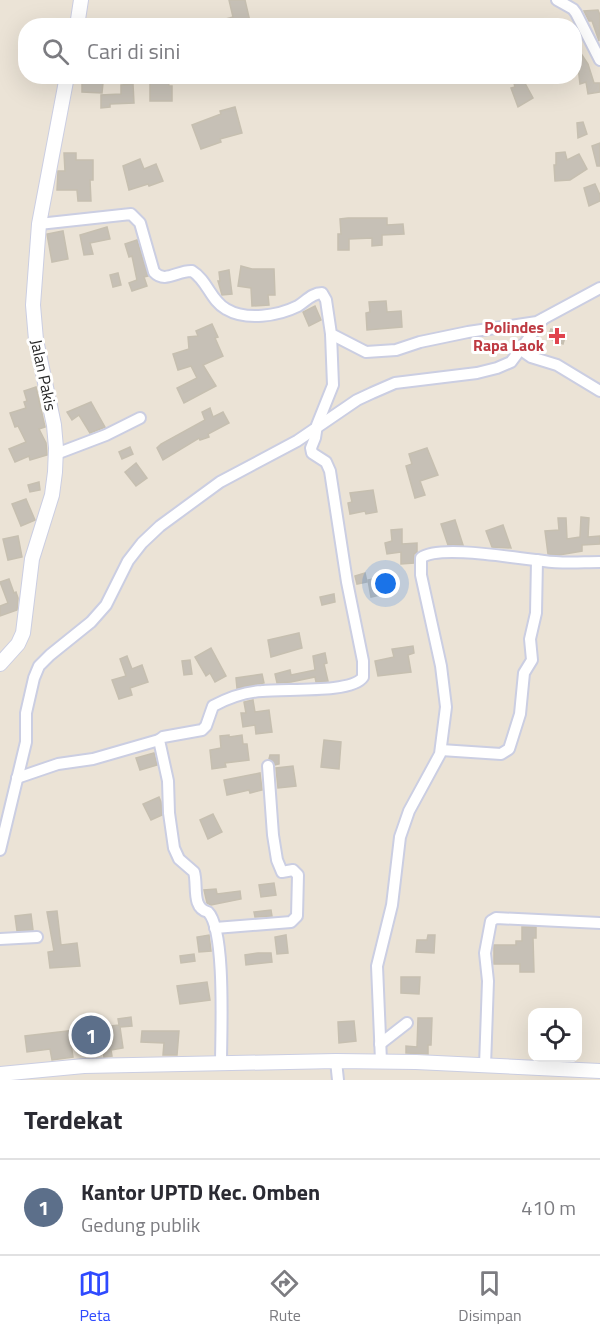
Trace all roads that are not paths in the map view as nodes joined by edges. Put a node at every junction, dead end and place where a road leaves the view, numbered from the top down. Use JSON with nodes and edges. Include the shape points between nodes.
{"nodes":[{"id":1,"x":81,"y":0,"type":"edge"},
{"id":2,"x":557,"y":0,"type":"edge"},
{"id":3,"x":78,"y":18,"type":"edge"},
{"id":4,"x":579,"y":18,"type":"edge"},
{"id":5,"x":582,"y":25,"type":"edge"},
{"id":6,"x":600,"y":60,"type":"edge"},
{"id":7,"x":65,"y":84,"type":"edge"},
{"id":8,"x":39,"y":224,"type":"junction"},
{"id":9,"x":600,"y":288,"type":"edge"},
{"id":10,"x":543,"y":319,"type":"junction"},
{"id":11,"x":332,"y":334,"type":"junction"},
{"id":12,"x":521,"y":350,"type":"junction"},
{"id":13,"x":600,"y":391,"type":"edge"},
{"id":14,"x":140,"y":418,"type":"dead end"},
{"id":15,"x":316,"y":428,"type":"junction"},
{"id":16,"x":56,"y":454,"type":"junction"},
{"id":17,"x":537,"y":560,"type":"junction"},
{"id":18,"x":600,"y":562,"type":"edge"},
{"id":19,"x":0,"y":664,"type":"edge"},
{"id":20,"x":159,"y":740,"type":"junction"},
{"id":21,"x":441,"y":750,"type":"junction"},
{"id":22,"x":268,"y":766,"type":"dead end"},
{"id":23,"x":17,"y":778,"type":"junction"},
{"id":24,"x":0,"y":850,"type":"edge"},
{"id":25,"x":600,"y":923,"type":"edge"},
{"id":26,"x":215,"y":928,"type":"junction"},
{"id":27,"x":37,"y":936,"type":"dead end"},
{"id":28,"x":0,"y":939,"type":"edge"},
{"id":29,"x":407,"y":1023,"type":"dead end"},
{"id":30,"x":380,"y":1044,"type":"junction"},
{"id":31,"x":336,"y":1061,"type":"junction"},
{"id":32,"x":381,"y":1061,"type":"junction"},
{"id":33,"x":220,"y":1063,"type":"junction"},
{"id":34,"x":485,"y":1066,"type":"junction"},
{"id":35,"x":600,"y":1071,"type":"edge"},
{"id":36,"x":0,"y":1074,"type":"edge"},
{"id":37,"x":338,"y":1080,"type":"edge"}],
"edges":[{"from":1,"to":3,"type":"street"},
{"from":2,"to":4,"type":"street","via":[[573,9]]},
{"from":5,"to":6,"type":"street"},
{"from":7,"to":8,"type":"street","name":"Jalan Pakis"},
{"from":8,"to":11,"type":"street","via":[[131,214],[140,223],[158,277],[192,271],[224,309],[254,316],[282,312],[322,293]]},
{"from":8,"to":16,"type":"street","name":"Jalan Pakis","via":[[33,305]]},
{"from":9,"to":10,"type":"street"},
{"from":10,"to":11,"type":"street","via":[[380,352],[366,352]]},
{"from":10,"to":12,"type":"street"},
{"from":11,"to":15,"type":"street","via":[[333,385]]},
{"from":12,"to":13,"type":"street","via":[[557,365]]},
{"from":12,"to":15,"type":"street","via":[[511,362],[497,368],[395,383],[357,400]]},
{"from":14,"to":16,"type":"street"},
{"from":15,"to":20,"type":"street","via":[[311,451],[326,462],[330,471],[363,677],[346,686],[245,694],[213,706],[202,730]]},
{"from":15,"to":23,"type":"street","via":[[220,482],[142,543],[128,561],[106,605],[39,666],[30,692],[26,742]]},
{"from":16,"to":19,"type":"street","name":"Jalan Pakis","via":[[52,495],[32,559],[23,633]]},
{"from":17,"to":18,"type":"street"},
{"from":17,"to":21,"type":"street","via":[[536,613],[530,639],[532,660],[524,673],[520,714],[509,749],[501,754]]},
{"from":17,"to":21,"type":"street","via":[[433,553],[421,558],[444,686]]},
{"from":20,"to":23,"type":"street"},
{"from":20,"to":26,"type":"street","via":[[168,781],[174,848],[179,859],[194,872],[198,905],[212,916]]},
{"from":21,"to":30,"type":"street","via":[[400,837],[392,905],[377,966]]},
{"from":22,"to":26,"type":"street","via":[[277,860],[282,872],[293,870],[298,876],[297,915],[291,922]]},
{"from":23,"to":24,"type":"street"},
{"from":25,"to":34,"type":"street","via":[[496,918],[491,921],[485,953]]},
{"from":26,"to":33,"type":"street","via":[[221,980]]},
{"from":27,"to":28,"type":"street"},
{"from":29,"to":30,"type":"street"},
{"from":30,"to":32,"type":"street"},
{"from":31,"to":32,"type":"street"},
{"from":31,"to":33,"type":"street"},
{"from":31,"to":37,"type":"street"},
{"from":32,"to":34,"type":"street"},
{"from":33,"to":36,"type":"street","via":[[84,1066]]},
{"from":34,"to":35,"type":"street"}]}
